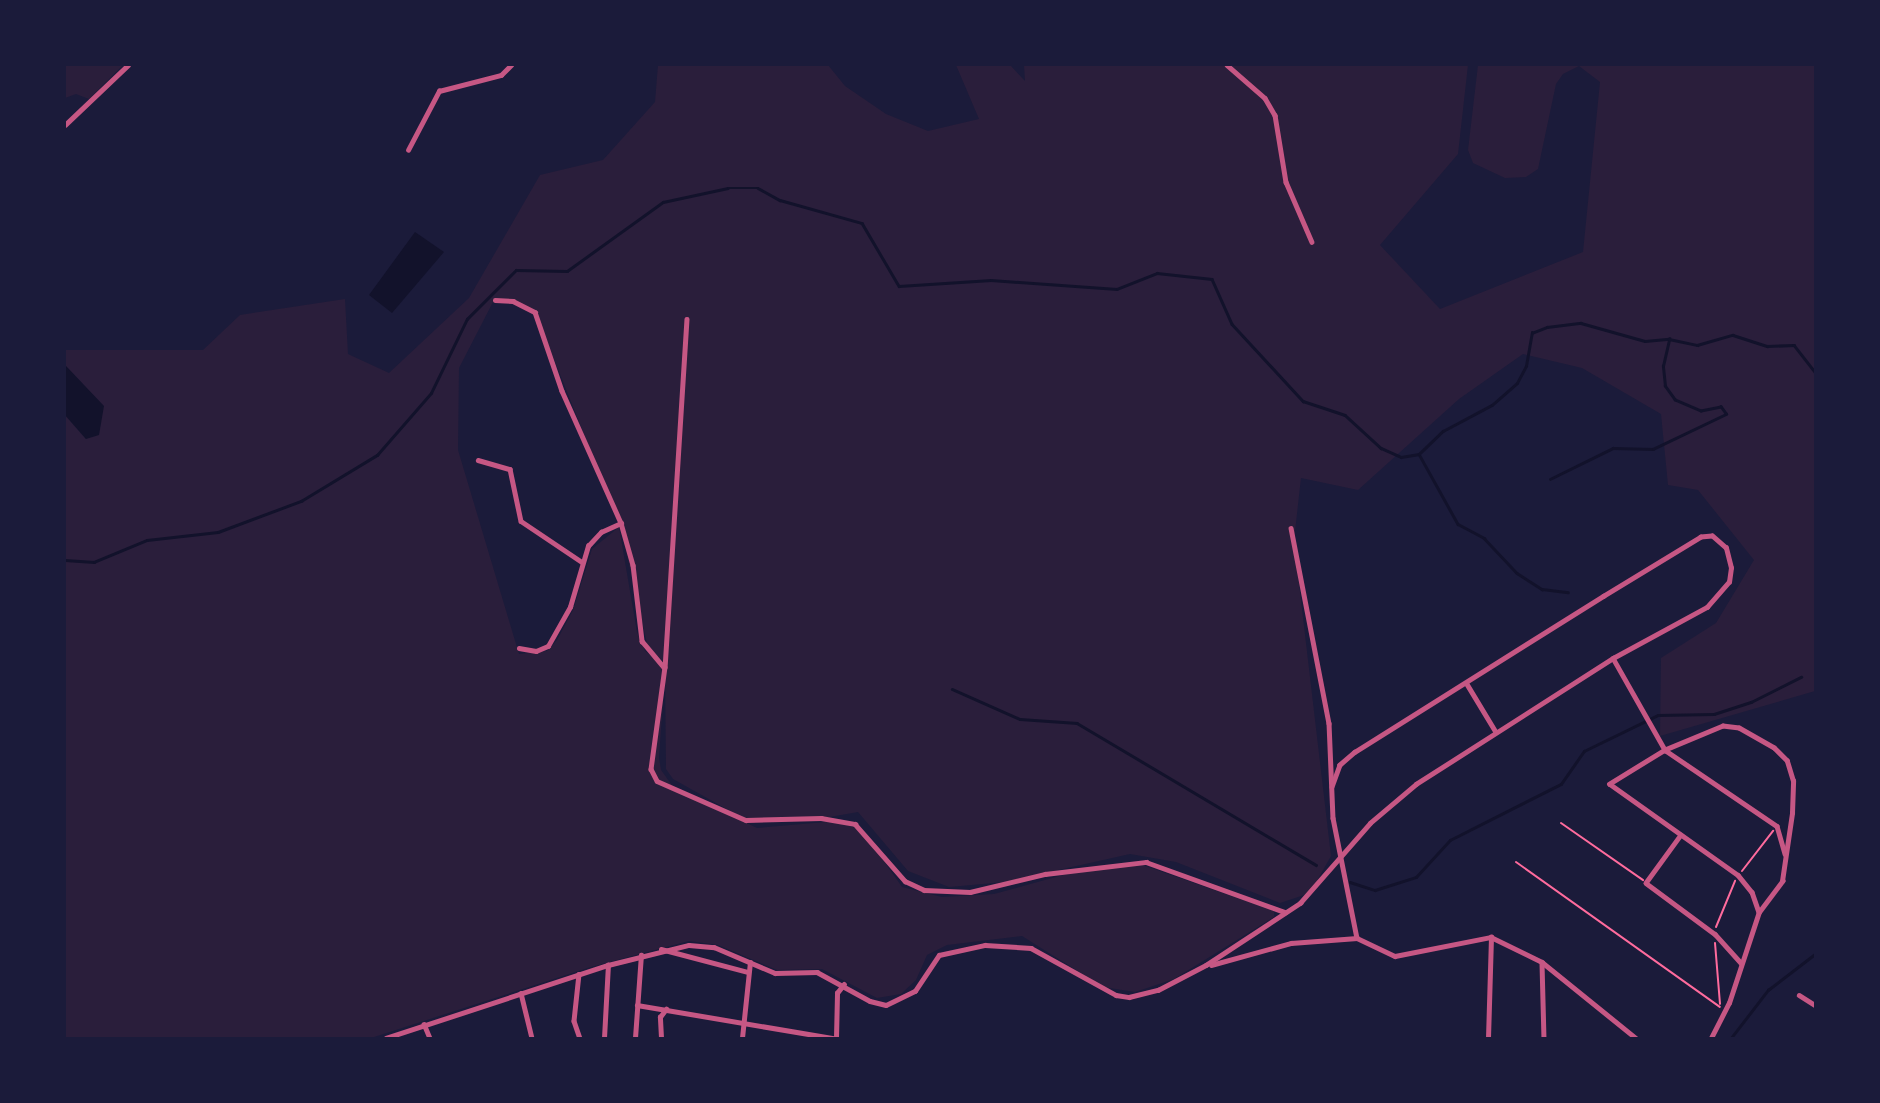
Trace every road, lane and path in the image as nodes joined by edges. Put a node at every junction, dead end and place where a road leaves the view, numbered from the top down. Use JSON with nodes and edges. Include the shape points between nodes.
{"nodes":[{"id":1,"x":128,"y":65,"type":"edge"},
{"id":2,"x":511,"y":65,"type":"edge"},
{"id":3,"x":1227,"y":65,"type":"edge"},
{"id":4,"x":65,"y":125,"type":"edge"},
{"id":5,"x":408,"y":150,"type":"dead end"},
{"id":6,"x":1312,"y":242,"type":"dead end"},
{"id":7,"x":495,"y":300,"type":"dead end"},
{"id":8,"x":687,"y":319,"type":"dead end"},
{"id":9,"x":478,"y":460,"type":"dead end"},
{"id":10,"x":621,"y":523,"type":"junction"},
{"id":11,"x":1292,"y":528,"type":"dead end"},
{"id":12,"x":583,"y":562,"type":"junction"},
{"id":13,"x":519,"y":648,"type":"dead end"},
{"id":14,"x":1613,"y":658,"type":"junction"},
{"id":15,"x":665,"y":667,"type":"junction"},
{"id":16,"x":1467,"y":684,"type":"junction"},
{"id":17,"x":1496,"y":732,"type":"junction"},
{"id":18,"x":1665,"y":750,"type":"junction"},
{"id":19,"x":1332,"y":787,"type":"junction"},
{"id":20,"x":1561,"y":823,"type":"dead end"},
{"id":21,"x":1777,"y":825,"type":"junction"},
{"id":22,"x":1681,"y":835,"type":"junction"},
{"id":23,"x":1340,"y":855,"type":"junction"},
{"id":24,"x":1786,"y":858,"type":"junction"},
{"id":25,"x":1516,"y":862,"type":"dead end"},
{"id":26,"x":1738,"y":875,"type":"junction"},
{"id":27,"x":1646,"y":883,"type":"junction"},
{"id":28,"x":1286,"y":912,"type":"junction"},
{"id":29,"x":1759,"y":912,"type":"junction"},
{"id":30,"x":1715,"y":934,"type":"junction"},
{"id":31,"x":1491,"y":937,"type":"junction"},
{"id":32,"x":1357,"y":938,"type":"junction"},
{"id":33,"x":660,"y":949,"type":"junction"},
{"id":34,"x":641,"y":955,"type":"junction"},
{"id":35,"x":750,"y":962,"type":"junction"},
{"id":36,"x":1542,"y":962,"type":"junction"},
{"id":37,"x":1742,"y":963,"type":"junction"},
{"id":38,"x":608,"y":965,"type":"junction"},
{"id":39,"x":1206,"y":965,"type":"junction"},
{"id":40,"x":748,"y":972,"type":"junction"},
{"id":41,"x":579,"y":974,"type":"junction"},
{"id":42,"x":845,"y":984,"type":"junction"},
{"id":43,"x":521,"y":993,"type":"junction"},
{"id":44,"x":1799,"y":995,"type":"dead end"},
{"id":45,"x":637,"y":1005,"type":"junction"},
{"id":46,"x":1815,"y":1006,"type":"edge"},
{"id":47,"x":667,"y":1008,"type":"junction"},
{"id":48,"x":1721,"y":1008,"type":"junction"},
{"id":49,"x":1717,"y":1018,"type":"dead end"},
{"id":50,"x":424,"y":1024,"type":"junction"},
{"id":51,"x":741,"y":1025,"type":"junction"},
{"id":52,"x":395,"y":1037,"type":"edge"},
{"id":53,"x":386,"y":1038,"type":"edge"},
{"id":54,"x":430,"y":1038,"type":"edge"},
{"id":55,"x":532,"y":1038,"type":"edge"},
{"id":56,"x":580,"y":1038,"type":"edge"},
{"id":57,"x":604,"y":1038,"type":"edge"},
{"id":58,"x":635,"y":1038,"type":"edge"},
{"id":59,"x":662,"y":1038,"type":"edge"},
{"id":60,"x":742,"y":1038,"type":"edge"},
{"id":61,"x":834,"y":1038,"type":"edge"},
{"id":62,"x":1488,"y":1038,"type":"edge"},
{"id":63,"x":1544,"y":1038,"type":"edge"},
{"id":64,"x":1636,"y":1038,"type":"edge"},
{"id":65,"x":1711,"y":1038,"type":"edge"}],
"edges":[{"from":1,"to":4,"type":"street"},
{"from":2,"to":5,"type":"street","via":[[501,75],[439,91]]},
{"from":3,"to":6,"type":"street","via":[[1265,98],[1275,115],[1286,182]]},
{"from":7,"to":10,"type":"street","via":[[513,301],[536,312],[562,391]]},
{"from":8,"to":15,"type":"street"},
{"from":9,"to":12,"type":"street","via":[[510,469],[521,521]]},
{"from":10,"to":12,"type":"street","via":[[594,538]]},
{"from":10,"to":15,"type":"street","via":[[633,565],[642,641]]},
{"from":11,"to":19,"type":"street","via":[[1329,723]]},
{"from":12,"to":13,"type":"street","via":[[570,607],[553,640],[536,651]]},
{"from":14,"to":16,"type":"street","via":[[1683,622],[1721,594],[1729,582],[1729,557],[1718,539],[1707,536]]},
{"from":14,"to":17,"type":"street"},
{"from":14,"to":18,"type":"street"},
{"from":15,"to":28,"type":"street","via":[[651,769],[657,781],[746,820],[821,818],[855,824],[913,886],[970,892],[1045,874],[1146,862]]},
{"from":16,"to":17,"type":"street"},
{"from":16,"to":19,"type":"street","via":[[1344,760]]},
{"from":17,"to":23,"type":"street","via":[[1400,796]]},
{"from":18,"to":21,"type":"street"},
{"from":18,"to":22,"type":"street","via":[[1609,784]]},
{"from":18,"to":24,"type":"street","via":[[1730,725],[1782,754],[1793,781]]},
{"from":19,"to":23,"type":"street"},
{"from":20,"to":27,"type":"path"},
{"from":21,"to":24,"type":"street"},
{"from":21,"to":26,"type":"path"},
{"from":22,"to":26,"type":"street"},
{"from":22,"to":27,"type":"street"},
{"from":23,"to":28,"type":"street","via":[[1310,893]]},
{"from":23,"to":32,"type":"street"},
{"from":24,"to":29,"type":"street","via":[[1782,881]]},
{"from":25,"to":48,"type":"path"},
{"from":26,"to":29,"type":"street","via":[[1752,892]]},
{"from":26,"to":30,"type":"path","via":[[1717,914]]},
{"from":27,"to":30,"type":"street"},
{"from":28,"to":39,"type":"street"},
{"from":29,"to":37,"type":"street"},
{"from":30,"to":37,"type":"street"},
{"from":30,"to":48,"type":"path"},
{"from":31,"to":32,"type":"street","via":[[1395,956]]},
{"from":31,"to":36,"type":"street"},
{"from":31,"to":62,"type":"street"},
{"from":32,"to":39,"type":"street","via":[[1277,945]]},
{"from":33,"to":34,"type":"street"},
{"from":33,"to":35,"type":"street","via":[[703,945]]},
{"from":33,"to":40,"type":"street"},
{"from":34,"to":38,"type":"street"},
{"from":34,"to":45,"type":"street"},
{"from":35,"to":40,"type":"street"},
{"from":35,"to":42,"type":"street","via":[[775,973],[817,972]]},
{"from":36,"to":63,"type":"street"},
{"from":36,"to":64,"type":"street"},
{"from":37,"to":65,"type":"street"},
{"from":38,"to":41,"type":"street"},
{"from":38,"to":57,"type":"street"},
{"from":39,"to":42,"type":"street","via":[[1158,990],[1129,997],[1100,988],[1031,948],[985,945],[939,955],[915,991],[899,1002],[870,1001]]},
{"from":40,"to":51,"type":"street"},
{"from":41,"to":43,"type":"street"},
{"from":41,"to":56,"type":"street","via":[[574,1021]]},
{"from":42,"to":61,"type":"street","via":[[837,993]]},
{"from":43,"to":50,"type":"street"},
{"from":43,"to":55,"type":"street"},
{"from":44,"to":46,"type":"street"},
{"from":45,"to":47,"type":"street"},
{"from":45,"to":58,"type":"street"},
{"from":47,"to":51,"type":"street"},
{"from":47,"to":59,"type":"street","via":[[660,1017]]},
{"from":48,"to":49,"type":"path"},
{"from":50,"to":52,"type":"street"},
{"from":50,"to":54,"type":"street"},
{"from":51,"to":60,"type":"street"},
{"from":51,"to":61,"type":"street"},
{"from":52,"to":53,"type":"street"}]}
